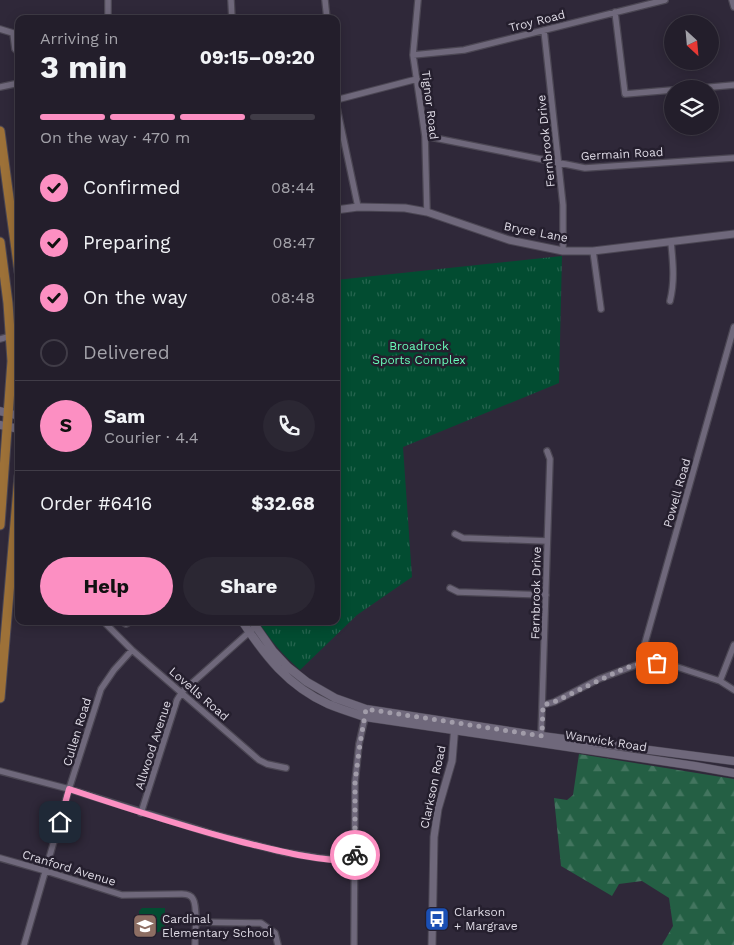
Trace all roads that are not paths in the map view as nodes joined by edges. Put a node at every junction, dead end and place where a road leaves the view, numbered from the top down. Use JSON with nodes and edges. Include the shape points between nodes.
{"nodes":[{"id":1,"x":108,"y":0,"type":"edge"},
{"id":2,"x":231,"y":0,"type":"edge"},
{"id":3,"x":325,"y":0,"type":"edge"},
{"id":4,"x":418,"y":0,"type":"edge"},
{"id":5,"x":665,"y":0,"type":"edge"},
{"id":6,"x":732,"y":0,"type":"edge"},
{"id":7,"x":734,"y":7,"type":"edge"},
{"id":8,"x":615,"y":12,"type":"junction"},
{"id":9,"x":108,"y":15,"type":"edge"},
{"id":10,"x":232,"y":15,"type":"edge"},
{"id":11,"x":327,"y":15,"type":"edge"},
{"id":12,"x":0,"y":29,"type":"edge"},
{"id":13,"x":544,"y":30,"type":"junction"},
{"id":14,"x":15,"y":49,"type":"edge"},
{"id":15,"x":413,"y":55,"type":"junction"},
{"id":16,"x":418,"y":79,"type":"junction"},
{"id":17,"x":15,"y":84,"type":"edge"},
{"id":18,"x":734,"y":85,"type":"edge"},
{"id":19,"x":719,"y":86,"type":"edge"},
{"id":20,"x":0,"y":87,"type":"edge"},
{"id":21,"x":664,"y":91,"type":"edge"},
{"id":22,"x":340,"y":101,"type":"edge"},
{"id":23,"x":340,"y":121,"type":"edge"},
{"id":24,"x":0,"y":131,"type":"edge"},
{"id":25,"x":425,"y":136,"type":"junction"},
{"id":26,"x":734,"y":158,"type":"edge"},
{"id":27,"x":558,"y":162,"type":"junction"},
{"id":28,"x":358,"y":207,"type":"junction"},
{"id":29,"x":340,"y":209,"type":"edge"},
{"id":30,"x":427,"y":212,"type":"junction"},
{"id":31,"x":15,"y":229,"type":"edge"},
{"id":32,"x":734,"y":234,"type":"edge"},
{"id":33,"x":15,"y":242,"type":"edge"},
{"id":34,"x":671,"y":242,"type":"junction"},
{"id":35,"x":0,"y":246,"type":"edge"},
{"id":36,"x":563,"y":250,"type":"junction"},
{"id":37,"x":593,"y":250,"type":"junction"},
{"id":38,"x":670,"y":302,"type":"dead end"},
{"id":39,"x":601,"y":309,"type":"dead end"},
{"id":40,"x":734,"y":327,"type":"edge"},
{"id":41,"x":15,"y":337,"type":"edge"},
{"id":42,"x":0,"y":339,"type":"edge"},
{"id":43,"x":5,"y":412,"type":"edge"},
{"id":44,"x":4,"y":426,"type":"edge"},
{"id":45,"x":547,"y":451,"type":"dead end"},
{"id":46,"x":0,"y":514,"type":"edge"},
{"id":47,"x":15,"y":518,"type":"edge"},
{"id":48,"x":0,"y":524,"type":"edge"},
{"id":49,"x":455,"y":534,"type":"dead end"},
{"id":50,"x":547,"y":541,"type":"junction"},
{"id":51,"x":450,"y":588,"type":"dead end"},
{"id":52,"x":546,"y":594,"type":"junction"},
{"id":53,"x":109,"y":625,"type":"edge"},
{"id":54,"x":252,"y":626,"type":"edge"},
{"id":55,"x":734,"y":645,"type":"edge"},
{"id":56,"x":3,"y":646,"type":"edge"},
{"id":57,"x":132,"y":650,"type":"junction"},
{"id":58,"x":639,"y":664,"type":"junction"},
{"id":59,"x":720,"y":681,"type":"junction"},
{"id":60,"x":734,"y":690,"type":"edge"},
{"id":61,"x":182,"y":692,"type":"junction"},
{"id":62,"x":0,"y":698,"type":"edge"},
{"id":63,"x":543,"y":705,"type":"junction"},
{"id":64,"x":366,"y":713,"type":"junction"},
{"id":65,"x":454,"y":726,"type":"junction"},
{"id":66,"x":541,"y":739,"type":"junction"},
{"id":67,"x":734,"y":761,"type":"edge"},
{"id":68,"x":286,"y":768,"type":"dead end"},
{"id":69,"x":0,"y":771,"type":"edge"},
{"id":70,"x":734,"y":773,"type":"edge"},
{"id":71,"x":69,"y":789,"type":"junction"},
{"id":72,"x":141,"y":813,"type":"junction"},
{"id":73,"x":0,"y":858,"type":"edge"},
{"id":74,"x":355,"y":861,"type":"junction"},
{"id":75,"x":46,"y":870,"type":"junction"},
{"id":76,"x":195,"y":922,"type":"junction"},
{"id":77,"x":24,"y":945,"type":"edge"},
{"id":78,"x":195,"y":945,"type":"edge"},
{"id":79,"x":278,"y":945,"type":"edge"},
{"id":80,"x":354,"y":945,"type":"edge"},
{"id":81,"x":432,"y":945,"type":"edge"}],
"edges":[{"from":1,"to":9,"type":"street"},
{"from":2,"to":10,"type":"street"},
{"from":3,"to":11,"type":"street"},
{"from":4,"to":15,"type":"street","name":"Tignor Road"},
{"from":5,"to":8,"type":"street","name":"Troy Road"},
{"from":6,"to":7,"type":"street"},
{"from":8,"to":13,"type":"street","name":"Troy Road"},
{"from":8,"to":21,"type":"street","via":[[625,94]]},
{"from":12,"to":14,"type":"street","via":[[13,32]]},
{"from":13,"to":15,"type":"street","name":"Troy Road","via":[[464,50]]},
{"from":13,"to":27,"type":"street","name":"Fernbrook Drive"},
{"from":15,"to":16,"type":"street","name":"Tignor Road"},
{"from":16,"to":22,"type":"street"},
{"from":16,"to":25,"type":"street","name":"Tignor Road"},
{"from":17,"to":20,"type":"street"},
{"from":18,"to":19,"type":"street"},
{"from":23,"to":28,"type":"street"},
{"from":24,"to":31,"type":"main road"},
{"from":25,"to":27,"type":"street","name":"Germain Road"},
{"from":25,"to":30,"type":"street","name":"Tignor Road"},
{"from":26,"to":27,"type":"street","name":"Germain Road","via":[[584,168]]},
{"from":27,"to":36,"type":"street","name":"Fernbrook Drive"},
{"from":28,"to":29,"type":"street","name":"Bryce Lane"},
{"from":28,"to":30,"type":"street","name":"Bryce Lane"},
{"from":30,"to":36,"type":"street","name":"Bryce Lane","via":[[509,240]]},
{"from":32,"to":34,"type":"street","name":"Bryce Lane"},
{"from":33,"to":35,"type":"street"},
{"from":34,"to":37,"type":"street","name":"Bryce Lane"},
{"from":34,"to":38,"type":"street","via":[[674,280]]},
{"from":35,"to":41,"type":"main road"},
{"from":36,"to":37,"type":"street","name":"Bryce Lane"},
{"from":37,"to":39,"type":"street"},
{"from":40,"to":58,"type":"street","name":"Powell Road"},
{"from":41,"to":42,"type":"street"},
{"from":41,"to":43,"type":"main road"},
{"from":43,"to":44,"type":"main road"},
{"from":44,"to":46,"type":"main road"},
{"from":45,"to":50,"type":"street","name":"Fernbrook Drive","via":[[550,459]]},
{"from":46,"to":48,"type":"main road"},
{"from":47,"to":56,"type":"main road"},
{"from":49,"to":50,"type":"street","via":[[463,538]]},
{"from":50,"to":52,"type":"street","name":"Fernbrook Drive"},
{"from":51,"to":52,"type":"street","via":[[458,592]]},
{"from":52,"to":63,"type":"street","name":"Fernbrook Drive"},
{"from":53,"to":57,"type":"street","name":"Lovells Road"},
{"from":54,"to":61,"type":"street","name":"Allwood Avenue"},
{"from":54,"to":64,"type":"main road","name":"Warwick Road","via":[[264,654],[280,672],[329,705]]},
{"from":55,"to":59,"type":"street"},
{"from":56,"to":62,"type":"main road"},
{"from":57,"to":61,"type":"street","name":"Lovells Road"},
{"from":57,"to":71,"type":"street","name":"Cullen Road","via":[[101,689]]},
{"from":58,"to":59,"type":"street","via":[[671,664]]},
{"from":58,"to":63,"type":"street"},
{"from":59,"to":60,"type":"street"},
{"from":61,"to":68,"type":"street","name":"Lovells Road","via":[[259,760]]},
{"from":61,"to":72,"type":"street","name":"Allwood Avenue"},
{"from":63,"to":66,"type":"street","name":"Fernbrook Drive"},
{"from":64,"to":65,"type":"main road","name":"Warwick Road"},
{"from":64,"to":74,"type":"street","via":[[355,782]]},
{"from":65,"to":66,"type":"main road","name":"Warwick Road"},
{"from":65,"to":81,"type":"street","name":"Clarkson Road","via":[[452,761],[438,809],[434,837]]},
{"from":66,"to":67,"type":"main road","name":"Warwick Road"},
{"from":66,"to":70,"type":"main road","name":"Warwick Road"},
{"from":69,"to":71,"type":"street"},
{"from":71,"to":72,"type":"street"},
{"from":71,"to":75,"type":"street","name":"Cullen Road"},
{"from":72,"to":74,"type":"street","via":[[283,852]]},
{"from":73,"to":75,"type":"street","name":"Cranford Avenue"},
{"from":74,"to":80,"type":"street"},
{"from":75,"to":76,"type":"street","name":"Cranford Avenue","via":[[122,895],[182,894],[193,898]]},
{"from":75,"to":77,"type":"street","name":"Cullen Road"},
{"from":76,"to":78,"type":"street"},
{"from":76,"to":79,"type":"street","via":[[261,923],[276,933]]}]}
